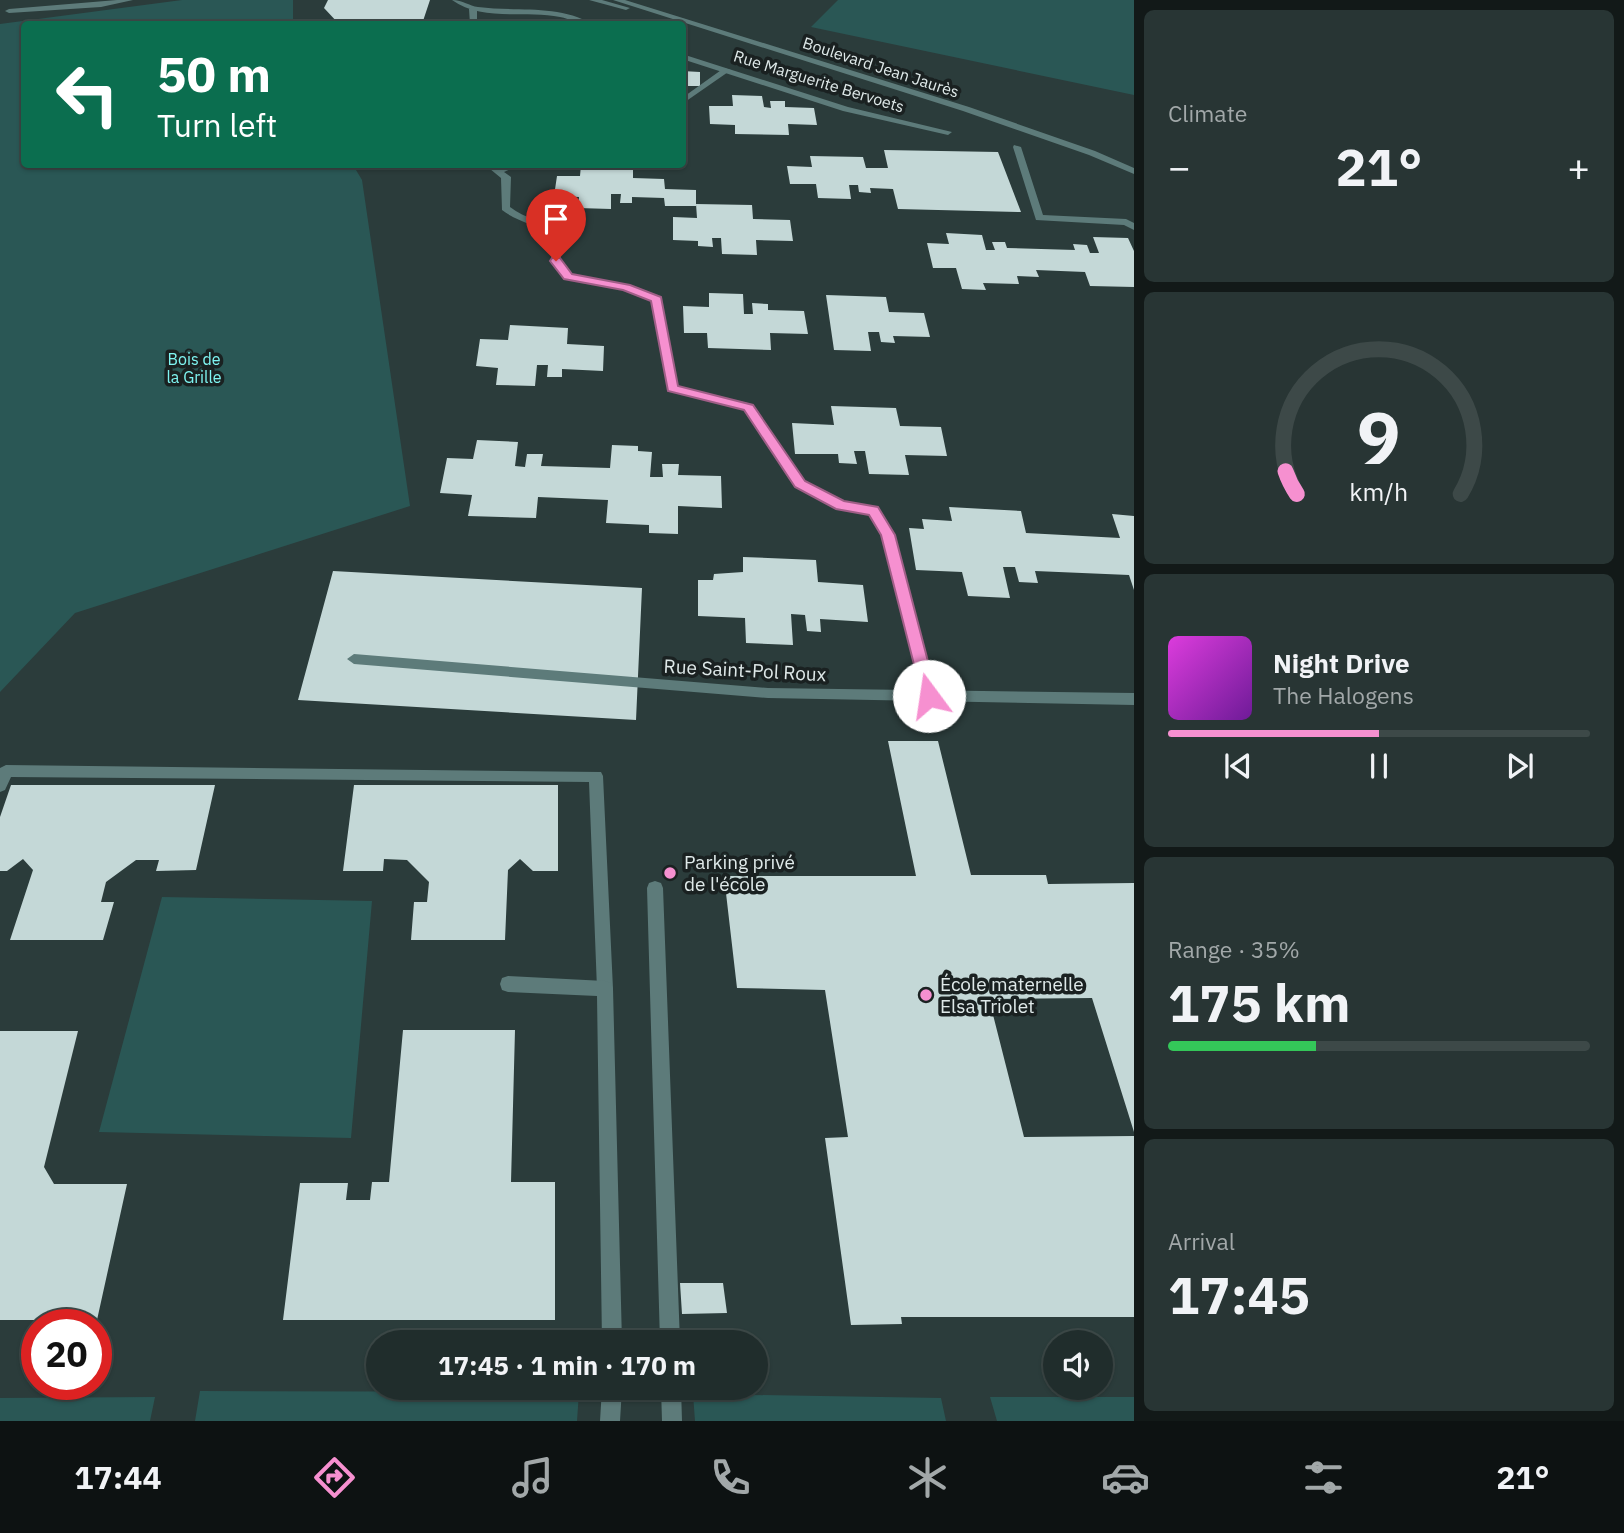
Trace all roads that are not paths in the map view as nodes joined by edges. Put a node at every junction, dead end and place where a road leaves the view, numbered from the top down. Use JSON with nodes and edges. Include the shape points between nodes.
{"nodes":[{"id":1,"x":83,"y":0,"type":"edge"},
{"id":2,"x":129,"y":0,"type":"edge"},
{"id":3,"x":456,"y":0,"type":"edge"},
{"id":4,"x":593,"y":0,"type":"edge"},
{"id":5,"x":617,"y":0,"type":"edge"},
{"id":6,"x":473,"y":9,"type":"junction"},
{"id":7,"x":4,"y":12,"type":"edge"},
{"id":8,"x":474,"y":21,"type":"edge"},
{"id":9,"x":579,"y":21,"type":"edge"},
{"id":10,"x":666,"y":21,"type":"edge"},
{"id":11,"x":684,"y":21,"type":"edge"},
{"id":12,"x":686,"y":22,"type":"edge"},
{"id":13,"x":686,"y":27,"type":"edge"},
{"id":14,"x":686,"y":57,"type":"edge"},
{"id":15,"x":727,"y":70,"type":"junction"},
{"id":16,"x":686,"y":99,"type":"edge"},
{"id":17,"x":948,"y":132,"type":"dead end"},
{"id":18,"x":1017,"y":147,"type":"dead end"},
{"id":19,"x":492,"y":168,"type":"edge"},
{"id":20,"x":1134,"y":171,"type":"edge"},
{"id":21,"x":1134,"y":181,"type":"edge"},
{"id":22,"x":1134,"y":227,"type":"edge"},
{"id":23,"x":354,"y":659,"type":"dead end"},
{"id":24,"x":929,"y":696,"type":"junction"},
{"id":25,"x":1134,"y":699,"type":"edge"},
{"id":26,"x":0,"y":786,"type":"edge"},
{"id":27,"x":655,"y":888,"type":"dead end"},
{"id":28,"x":508,"y":984,"type":"dead end"},
{"id":29,"x":605,"y":989,"type":"junction"},
{"id":30,"x":612,"y":1330,"type":"edge"},
{"id":31,"x":670,"y":1330,"type":"edge"},
{"id":32,"x":611,"y":1400,"type":"edge"},
{"id":33,"x":671,"y":1400,"type":"edge"},
{"id":34,"x":610,"y":1421,"type":"edge"},
{"id":35,"x":672,"y":1421,"type":"edge"}],
"edges":[{"from":1,"to":7,"type":"street"},
{"from":2,"to":7,"type":"street"},
{"from":3,"to":6,"type":"street"},
{"from":4,"to":10,"type":"street","name":"Boulevard Jean Jaurès"},
{"from":5,"to":11,"type":"street","name":"Boulevard Jean Jaurès"},
{"from":6,"to":8,"type":"street"},
{"from":6,"to":9,"type":"street","via":[[561,15]]},
{"from":12,"to":20,"type":"street","name":"Boulevard Jean Jaurès","via":[[966,109]]},
{"from":13,"to":21,"type":"street","name":"Boulevard Jean Jaurès","via":[[1057,148]]},
{"from":14,"to":15,"type":"street","name":"Rue Marguerite Bervoets"},
{"from":15,"to":16,"type":"street"},
{"from":15,"to":17,"type":"street","name":"Rue Marguerite Bervoets","via":[[885,120]]},
{"from":18,"to":22,"type":"street","via":[[1038,218],[1126,222]]},
{"from":19,"to":24,"type":"street","via":[[506,177],[505,208],[516,219],[549,227],[556,235],[556,261],[568,277],[626,287],[656,299],[672,388],[748,407],[800,484],[841,505],[873,511],[888,535]]},
{"from":23,"to":24,"type":"street","name":"Rue Saint-Pol Roux","via":[[768,693]]},
{"from":24,"to":25,"type":"street","name":"Rue Saint-Pol Roux"},
{"from":26,"to":29,"type":"street","via":[[6,771],[596,776]]},
{"from":27,"to":31,"type":"street"},
{"from":28,"to":29,"type":"street"},
{"from":29,"to":30,"type":"street"},
{"from":32,"to":34,"type":"street"},
{"from":33,"to":35,"type":"street"}]}
